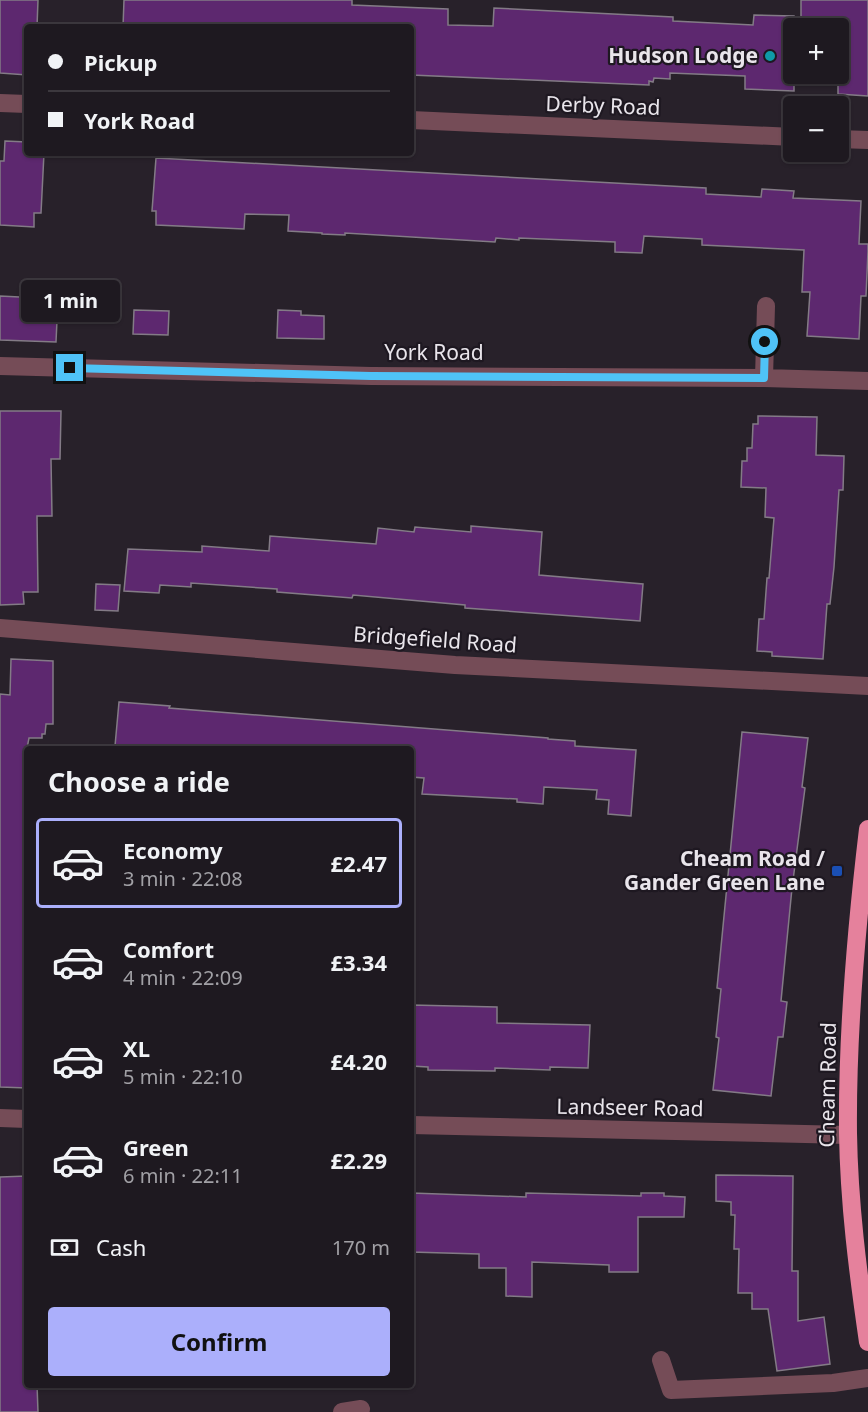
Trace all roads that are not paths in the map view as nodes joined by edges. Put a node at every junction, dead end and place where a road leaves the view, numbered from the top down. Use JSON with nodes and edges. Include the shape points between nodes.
{"nodes":[{"id":1,"x":0,"y":103,"type":"edge"},
{"id":2,"x":24,"y":104,"type":"edge"},
{"id":3,"x":414,"y":120,"type":"edge"},
{"id":4,"x":783,"y":137,"type":"edge"},
{"id":5,"x":849,"y":139,"type":"edge"},
{"id":6,"x":868,"y":140,"type":"edge"},
{"id":7,"x":766,"y":306,"type":"dead end"},
{"id":8,"x":0,"y":366,"type":"edge"},
{"id":9,"x":764,"y":378,"type":"junction"},
{"id":10,"x":868,"y":381,"type":"edge"},
{"id":11,"x":0,"y":628,"type":"edge"},
{"id":12,"x":868,"y":686,"type":"edge"},
{"id":13,"x":868,"y":829,"type":"edge"},
{"id":14,"x":0,"y":1118,"type":"edge"},
{"id":15,"x":24,"y":1119,"type":"edge"},
{"id":16,"x":414,"y":1125,"type":"edge"},
{"id":17,"x":848,"y":1135,"type":"junction"},
{"id":18,"x":868,"y":1342,"type":"edge"},
{"id":19,"x":661,"y":1360,"type":"dead end"},
{"id":20,"x":868,"y":1378,"type":"edge"},
{"id":21,"x":361,"y":1409,"type":"dead end"},
{"id":22,"x":342,"y":1412,"type":"edge"}],
"edges":[{"from":1,"to":2,"type":"street"},
{"from":3,"to":4,"type":"street","name":"Derby Road"},
{"from":5,"to":6,"type":"street"},
{"from":7,"to":9,"type":"street"},
{"from":8,"to":9,"type":"street","name":"York Road","via":[[371,376]]},
{"from":9,"to":10,"type":"street","name":"York Road"},
{"from":11,"to":12,"type":"street","name":"Bridgefield Road","via":[[455,665]]},
{"from":13,"to":17,"type":"highway","name":"Cheam Road","via":[[850,1040]]},
{"from":14,"to":15,"type":"street"},
{"from":16,"to":17,"type":"street","name":"Landseer Road"},
{"from":17,"to":18,"type":"highway","name":"Cheam Road"},
{"from":19,"to":20,"type":"street","via":[[671,1390]]},
{"from":21,"to":22,"type":"street"}]}
